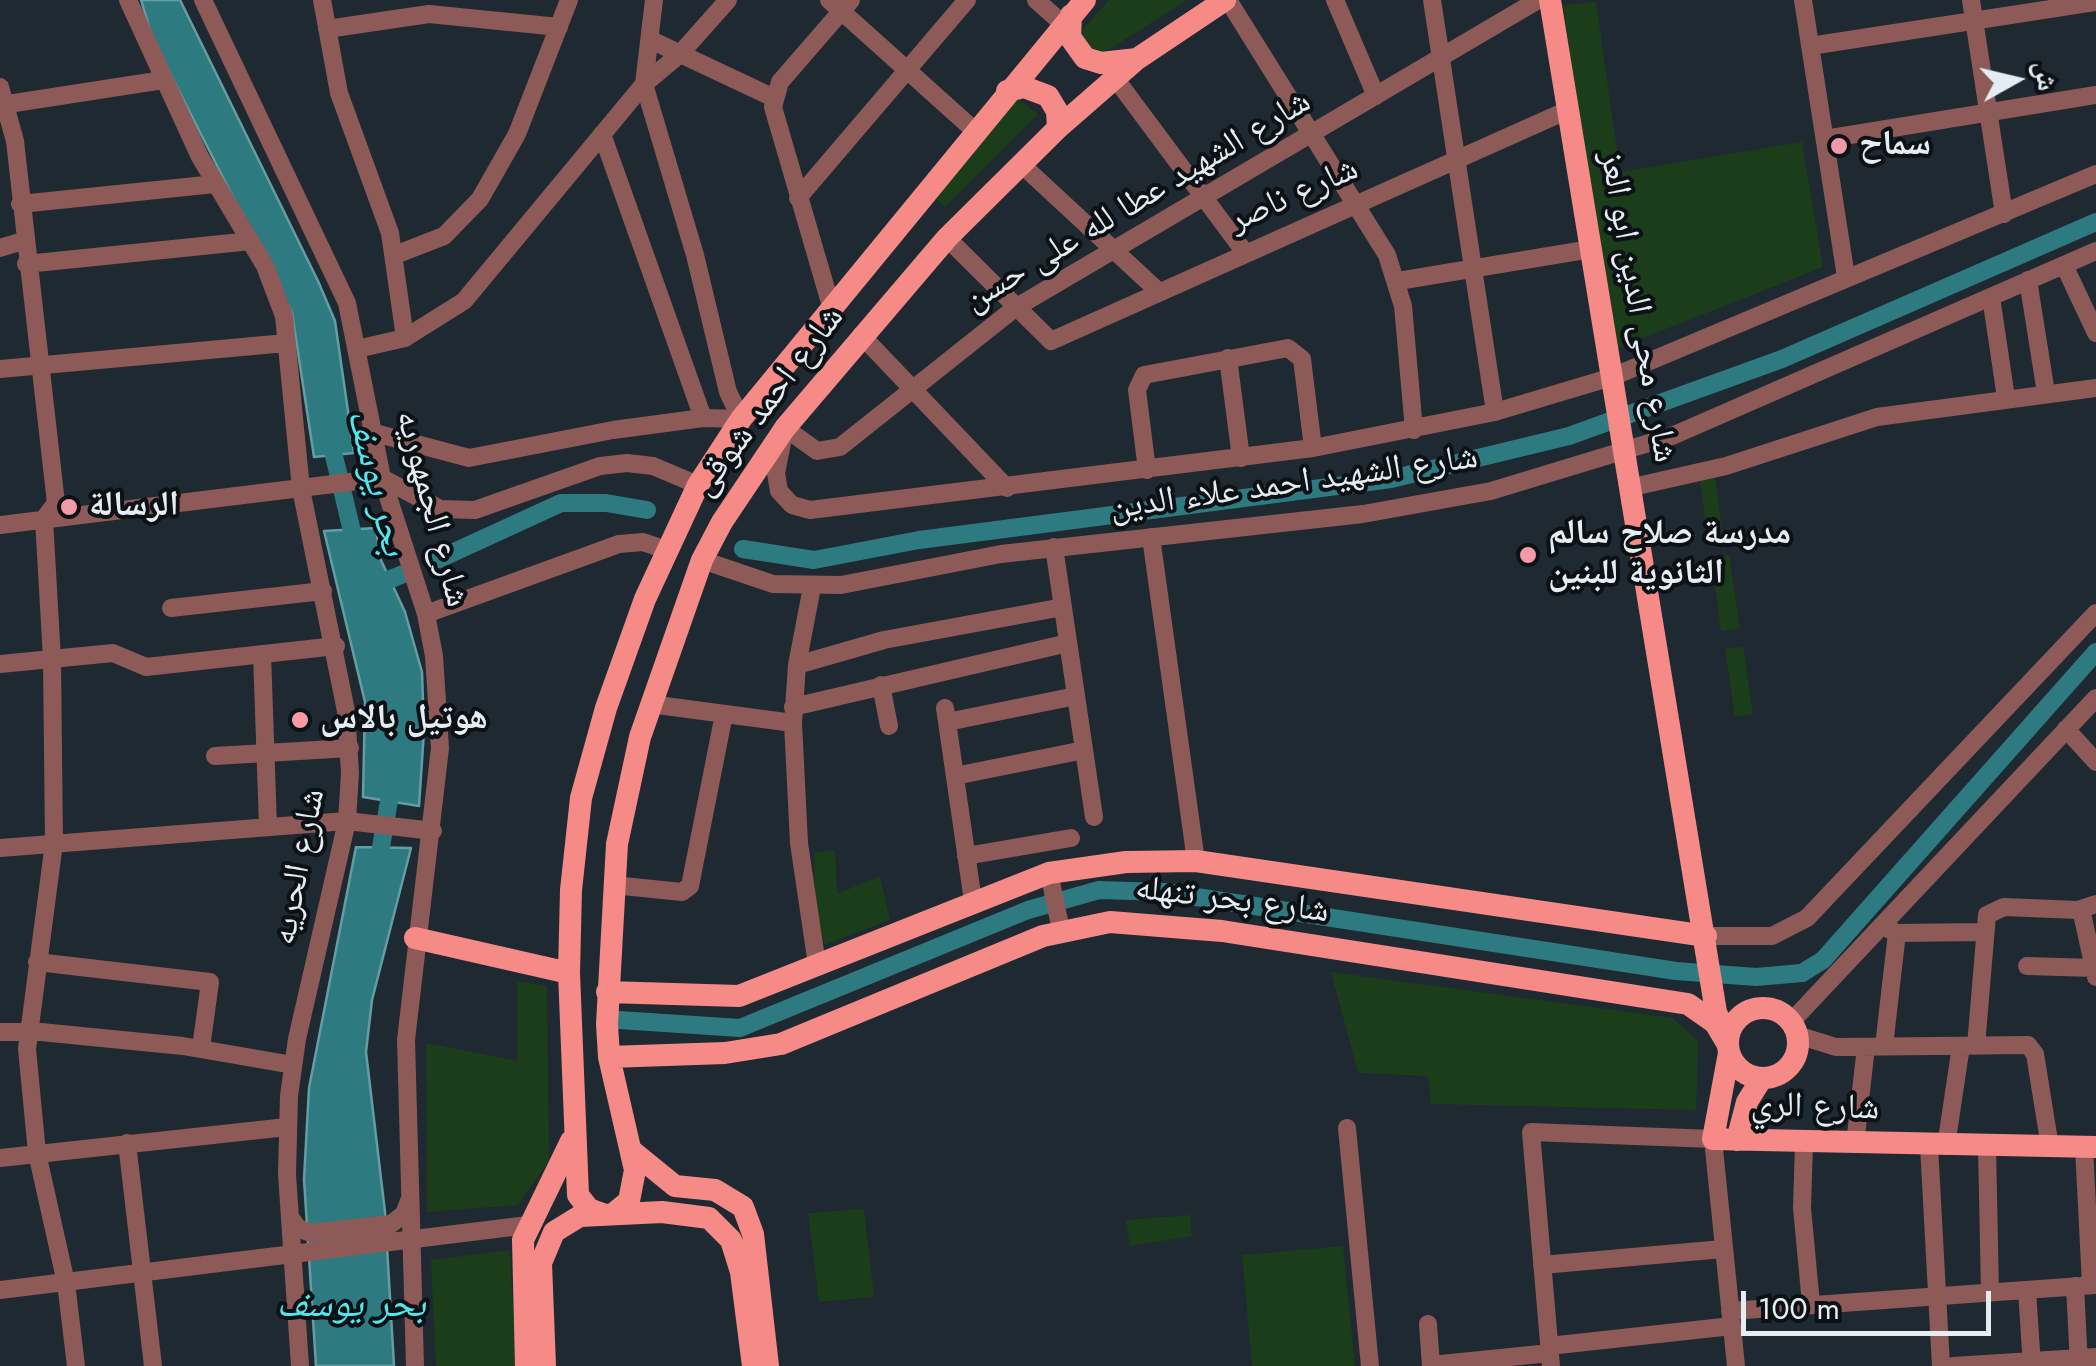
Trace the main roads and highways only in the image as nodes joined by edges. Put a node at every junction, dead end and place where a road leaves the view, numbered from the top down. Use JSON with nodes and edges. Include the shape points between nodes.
{"nodes":[{"id":1,"x":1227,"y":0,"type":"edge"},
{"id":2,"x":1550,"y":0,"type":"edge"},
{"id":3,"x":1073,"y":13,"type":"edge"},
{"id":4,"x":1137,"y":59,"type":"junction"},
{"id":5,"x":1007,"y":91,"type":"junction"},
{"id":6,"x":1058,"y":128,"type":"junction"},
{"id":7,"x":592,"y":757,"type":"junction"},
{"id":8,"x":631,"y":770,"type":"junction"},
{"id":9,"x":581,"y":798,"type":"junction"},
{"id":10,"x":624,"y":803,"type":"junction"},
{"id":11,"x":415,"y":938,"type":"road end"},
{"id":12,"x":1708,"y":947,"type":"junction"},
{"id":13,"x":569,"y":972,"type":"junction"},
{"id":14,"x":1712,"y":982,"type":"junction"},
{"id":15,"x":607,"y":992,"type":"junction"},
{"id":16,"x":1688,"y":1004,"type":"junction"},
{"id":17,"x":1759,"y":1008,"type":"junction"},
{"id":18,"x":1728,"y":1046,"type":"junction"},
{"id":19,"x":610,"y":1057,"type":"junction"},
{"id":20,"x":1762,"y":1078,"type":"junction"},
{"id":21,"x":574,"y":1132,"type":"junction"},
{"id":22,"x":1725,"y":1139,"type":"junction"},
{"id":23,"x":2090,"y":1147,"type":"edge"},
{"id":24,"x":630,"y":1149,"type":"junction"},
{"id":25,"x":743,"y":1206,"type":"junction"},
{"id":26,"x":608,"y":1214,"type":"junction"},
{"id":27,"x":717,"y":1222,"type":"junction"},
{"id":28,"x":526,"y":1366,"type":"edge"},
{"id":29,"x":546,"y":1366,"type":"edge"},
{"id":30,"x":754,"y":1366,"type":"edge"},
{"id":31,"x":768,"y":1366,"type":"edge"}],
"edges":[{"from":1,"to":4,"type":"main road","name":"شارع احمد شوقى"},
{"from":2,"to":12,"type":"main road","name":"شارع محى الدين ابو العز"},
{"from":3,"to":4,"type":"main road","via":[[1070,37],[1085,58]]},
{"from":3,"to":5,"type":"main road","name":"شارع احمد شوقى"},
{"from":4,"to":6,"type":"main road","name":"شارع احمد شوقى"},
{"from":5,"to":6,"type":"main road","via":[[1041,91],[1053,103]]},
{"from":5,"to":7,"type":"main road","name":"شارع احمد شوقى","via":[[741,419],[698,485],[625,649]]},
{"from":6,"to":8,"type":"main road","name":"شارع احمد شوقى","via":[[861,335],[785,428],[722,522],[702,560]]},
{"from":7,"to":8,"type":"main road","via":[[606,774]]},
{"from":7,"to":9,"type":"main road","name":"شارع احمد شوقى"},
{"from":8,"to":10,"type":"main road","name":"شارع احمد شوقى"},
{"from":9,"to":10,"type":"main road","via":[[604,789]]},
{"from":9,"to":13,"type":"main road","name":"شارع احمد شوقى"},
{"from":10,"to":15,"type":"main road","name":"شارع احمد شوقى"},
{"from":11,"to":13,"type":"main road"},
{"from":12,"to":14,"type":"main road","name":"شارع محى الدين ابو العز"},
{"from":12,"to":15,"type":"main road","name":"شارع بحر تنهله","via":[[1196,861],[1126,862],[973,901],[759,990],[722,998]]},
{"from":13,"to":21,"type":"main road","name":"شارع احمد شوقى"},
{"from":14,"to":16,"type":"main road"},
{"from":14,"to":17,"type":"main road","via":[[1732,1001]]},
{"from":14,"to":18,"type":"main road","name":"شارع محى الدين ابو العز"},
{"from":15,"to":19,"type":"main road","name":"شارع احمد شوقى"},
{"from":16,"to":18,"type":"main road","via":[[1714,1023]]},
{"from":16,"to":19,"type":"main road","name":"شارع بحر تنهله","via":[[1173,925],[1060,924],[781,1044]]},
{"from":17,"to":18,"type":"main road","via":[[1737,1018]]},
{"from":17,"to":20,"type":"main road","via":[[1782,1013],[1794,1028],[1790,1065]]},
{"from":18,"to":20,"type":"main road","via":[[1742,1071]]},
{"from":18,"to":22,"type":"main road"},
{"from":19,"to":24,"type":"main road","name":"شارع احمد شوقى"},
{"from":20,"to":22,"type":"main road"},
{"from":21,"to":26,"type":"main road","name":"شارع احمد شوقى","via":[[578,1195],[588,1209]]},
{"from":21,"to":28,"type":"main road","via":[[528,1226],[521,1256]]},
{"from":22,"to":23,"type":"main road","name":"شارع الري"},
{"from":24,"to":25,"type":"main road","via":[[675,1186],[715,1190]]},
{"from":24,"to":26,"type":"main road","name":"شارع احمد شوقى","via":[[632,1191],[622,1210]]},
{"from":25,"to":27,"type":"main road"},
{"from":25,"to":31,"type":"main road","via":[[753,1234]]},
{"from":26,"to":27,"type":"main road","via":[[687,1212]]},
{"from":26,"to":29,"type":"main road","via":[[563,1224],[548,1241],[541,1264]]},
{"from":27,"to":30,"type":"main road","via":[[737,1254]]}]}
